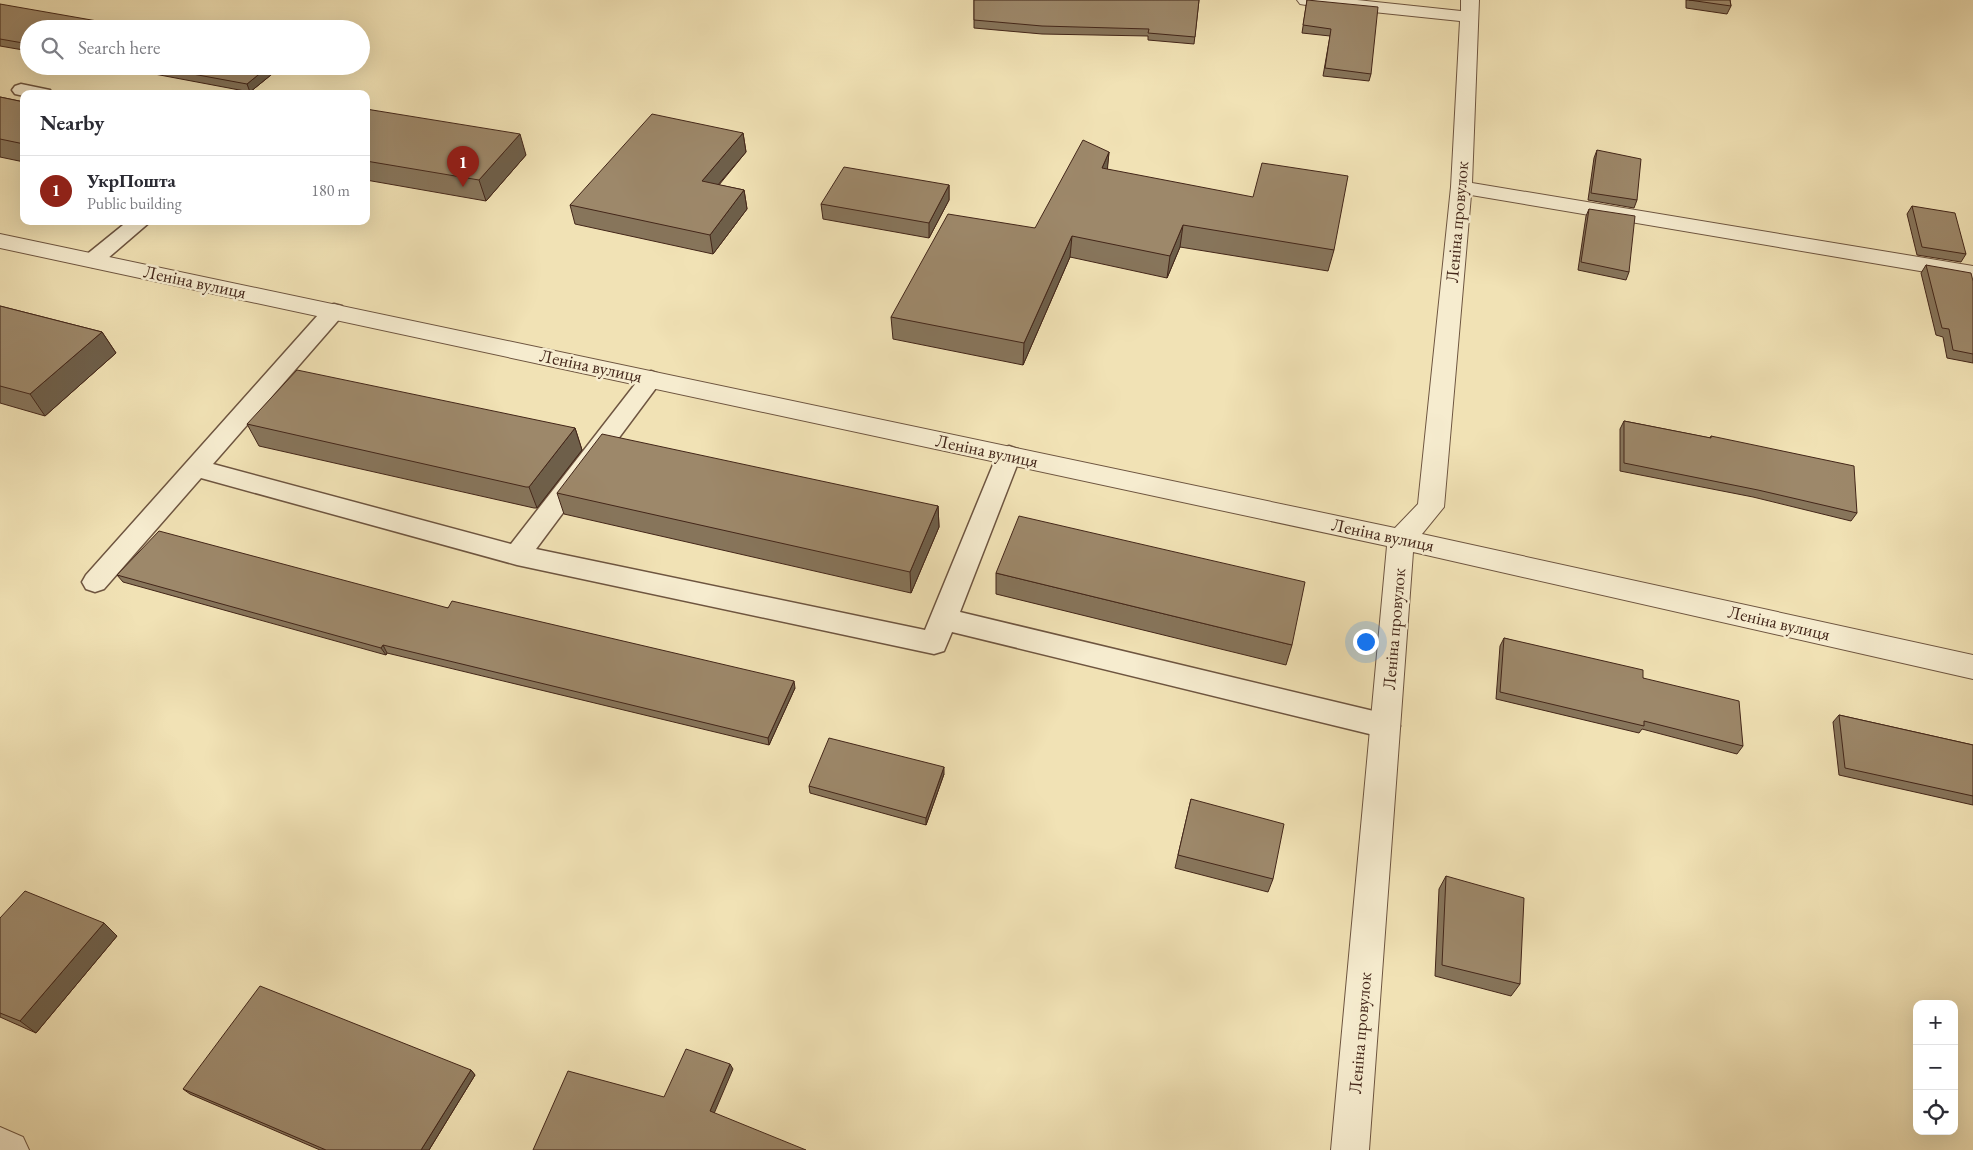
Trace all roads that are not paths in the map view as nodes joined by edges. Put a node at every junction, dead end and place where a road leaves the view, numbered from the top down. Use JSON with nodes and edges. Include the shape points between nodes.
{"nodes":[{"id":1,"x":1306,"y":0,"type":"edge"},
{"id":2,"x":1469,"y":9,"type":"edge"},
{"id":3,"x":1461,"y":187,"type":"junction"},
{"id":4,"x":136,"y":225,"type":"edge"},
{"id":5,"x":0,"y":240,"type":"edge"},
{"id":6,"x":93,"y":260,"type":"junction"},
{"id":7,"x":1973,"y":273,"type":"edge"},
{"id":8,"x":334,"y":312,"type":"junction"},
{"id":9,"x":651,"y":379,"type":"junction"},
{"id":10,"x":1009,"y":456,"type":"junction"},
{"id":11,"x":196,"y":468,"type":"junction"},
{"id":12,"x":1401,"y":538,"type":"junction"},
{"id":13,"x":517,"y":555,"type":"junction"},
{"id":14,"x":95,"y":582,"type":"dead end"},
{"id":15,"x":944,"y":619,"type":"junction"},
{"id":16,"x":1973,"y":666,"type":"edge"},
{"id":17,"x":1386,"y":726,"type":"junction"},
{"id":18,"x":0,"y":1146,"type":"edge"},
{"id":19,"x":10,"y":1150,"type":"edge"},
{"id":20,"x":1350,"y":1150,"type":"edge"}],
"edges":[{"from":1,"to":2,"type":"street"},
{"from":2,"to":3,"type":"street","name":"Леніна провулок"},
{"from":3,"to":7,"type":"street"},
{"from":3,"to":12,"type":"street","name":"Леніна провулок","via":[[1431,507]]},
{"from":4,"to":6,"type":"lane"},
{"from":5,"to":6,"type":"street","name":"Леніна вулиця"},
{"from":6,"to":8,"type":"street","name":"Леніна вулиця"},
{"from":8,"to":9,"type":"street","name":"Леніна вулиця"},
{"from":8,"to":11,"type":"lane"},
{"from":9,"to":10,"type":"street","name":"Леніна вулиця"},
{"from":9,"to":13,"type":"lane"},
{"from":10,"to":12,"type":"street","name":"Леніна вулиця"},
{"from":10,"to":15,"type":"lane"},
{"from":11,"to":13,"type":"lane"},
{"from":11,"to":14,"type":"lane"},
{"from":12,"to":16,"type":"street","name":"Леніна вулиця"},
{"from":12,"to":17,"type":"street","name":"Леніна провулок"},
{"from":13,"to":15,"type":"lane","via":[[934,643]]},
{"from":15,"to":17,"type":"lane"},
{"from":17,"to":20,"type":"street","name":"Леніна провулок"},
{"from":18,"to":19,"type":"street"}]}
